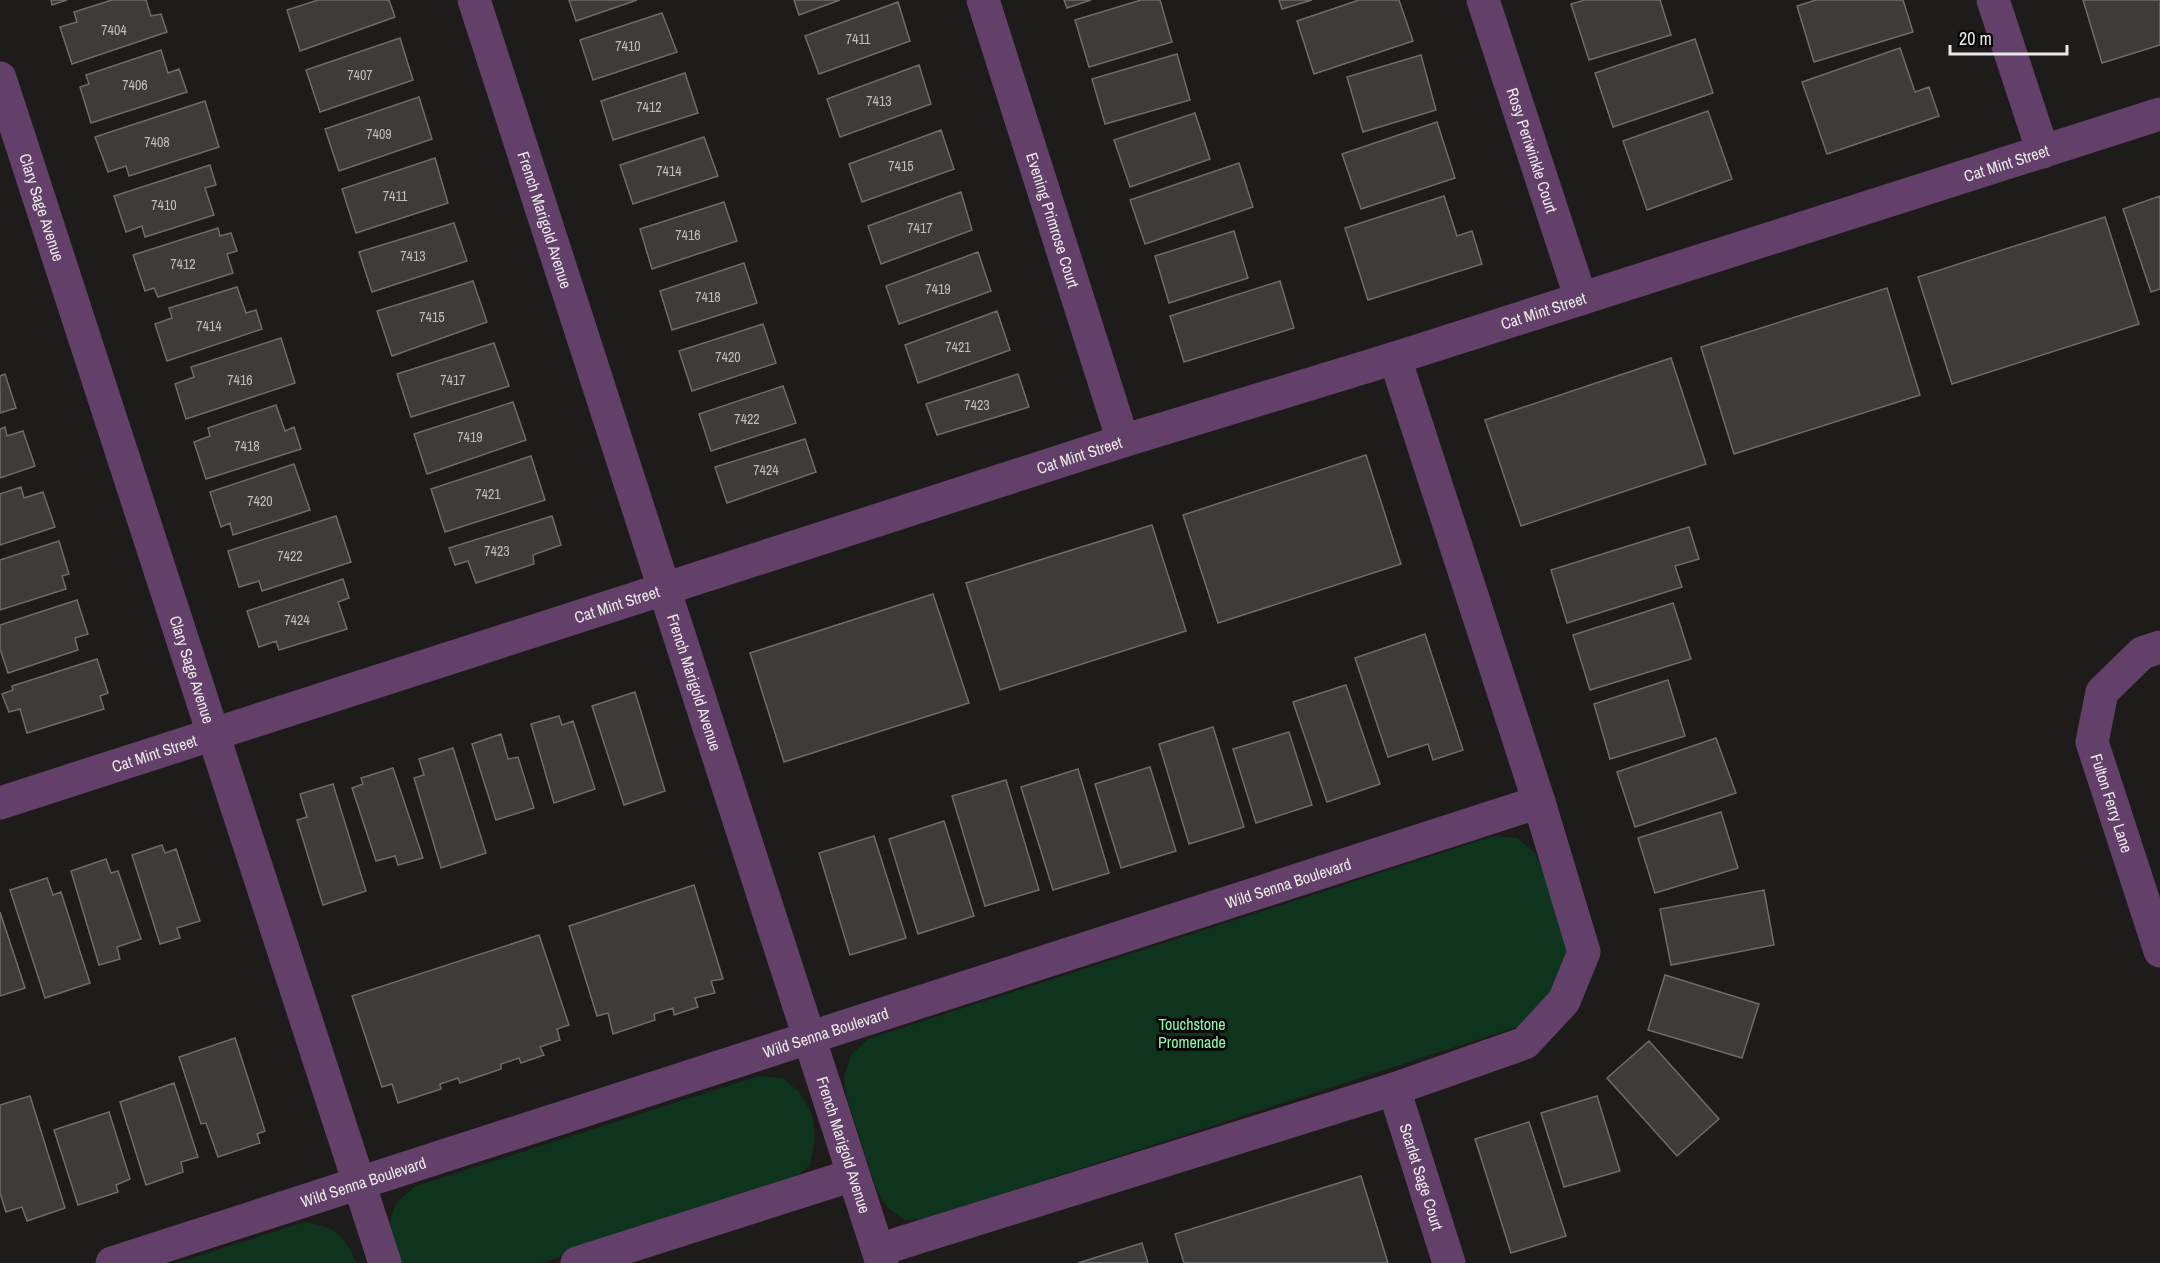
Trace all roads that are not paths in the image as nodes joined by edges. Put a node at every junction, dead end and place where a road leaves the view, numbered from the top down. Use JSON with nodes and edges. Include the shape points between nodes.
{"nodes":[{"id":1,"x":474,"y":0,"type":"edge"},
{"id":2,"x":982,"y":0,"type":"edge"},
{"id":3,"x":1483,"y":0,"type":"edge"},
{"id":4,"x":1993,"y":0,"type":"edge"},
{"id":5,"x":0,"y":78,"type":"edge"},
{"id":6,"x":2160,"y":114,"type":"edge"},
{"id":7,"x":2043,"y":152,"type":"junction"},
{"id":8,"x":1581,"y":299,"type":"junction"},
{"id":9,"x":1395,"y":358,"type":"junction"},
{"id":10,"x":1123,"y":441,"type":"junction"},
{"id":11,"x":664,"y":589,"type":"junction"},
{"id":12,"x":2160,"y":647,"type":"edge"},
{"id":13,"x":213,"y":734,"type":"junction"},
{"id":14,"x":0,"y":802,"type":"edge"},
{"id":15,"x":1539,"y":802,"type":"junction"},
{"id":16,"x":2160,"y":951,"type":"edge"},
{"id":17,"x":809,"y":1038,"type":"junction"},
{"id":18,"x":1394,"y":1089,"type":"junction"},
{"id":19,"x":853,"y":1175,"type":"junction"},
{"id":20,"x":359,"y":1183,"type":"junction"},
{"id":21,"x":880,"y":1256,"type":"edge"},
{"id":22,"x":112,"y":1263,"type":"edge"},
{"id":23,"x":385,"y":1263,"type":"edge"},
{"id":24,"x":577,"y":1263,"type":"edge"},
{"id":25,"x":1449,"y":1263,"type":"edge"}],
"edges":[{"from":1,"to":11,"type":"street","name":"French Marigold Avenue"},
{"from":2,"to":10,"type":"street","name":"Evening Primrose Court"},
{"from":3,"to":8,"type":"street","name":"Rosy Periwinkle Court"},
{"from":4,"to":7,"type":"street"},
{"from":5,"to":13,"type":"street","name":"Clary Sage Avenue"},
{"from":6,"to":7,"type":"street","name":"Cat Mint Street"},
{"from":7,"to":8,"type":"street","name":"Cat Mint Street"},
{"from":8,"to":9,"type":"street","name":"Cat Mint Street"},
{"from":9,"to":10,"type":"street","name":"Cat Mint Street"},
{"from":9,"to":15,"type":"street"},
{"from":10,"to":11,"type":"street","name":"Cat Mint Street"},
{"from":11,"to":13,"type":"street","name":"Cat Mint Street"},
{"from":11,"to":17,"type":"street","name":"French Marigold Avenue"},
{"from":12,"to":16,"type":"street","name":"Fulton Ferry Lane","via":[[2142,653],[2102,692],[2092,742]]},
{"from":13,"to":14,"type":"street","name":"Cat Mint Street"},
{"from":13,"to":20,"type":"street","name":"Clary Sage Avenue"},
{"from":15,"to":17,"type":"street","name":"Wild Senna Boulevard"},
{"from":15,"to":18,"type":"street","via":[[1584,952],[1564,1001],[1525,1043]]},
{"from":17,"to":19,"type":"street","name":"French Marigold Avenue"},
{"from":17,"to":20,"type":"street","name":"Wild Senna Boulevard"},
{"from":18,"to":21,"type":"street"},
{"from":18,"to":25,"type":"street","name":"Scarlet Sage Court"},
{"from":19,"to":21,"type":"street","name":"French Marigold Avenue"},
{"from":19,"to":24,"type":"street"},
{"from":20,"to":22,"type":"street","name":"Wild Senna Boulevard"},
{"from":20,"to":23,"type":"street","name":"Clary Sage Avenue"}]}
